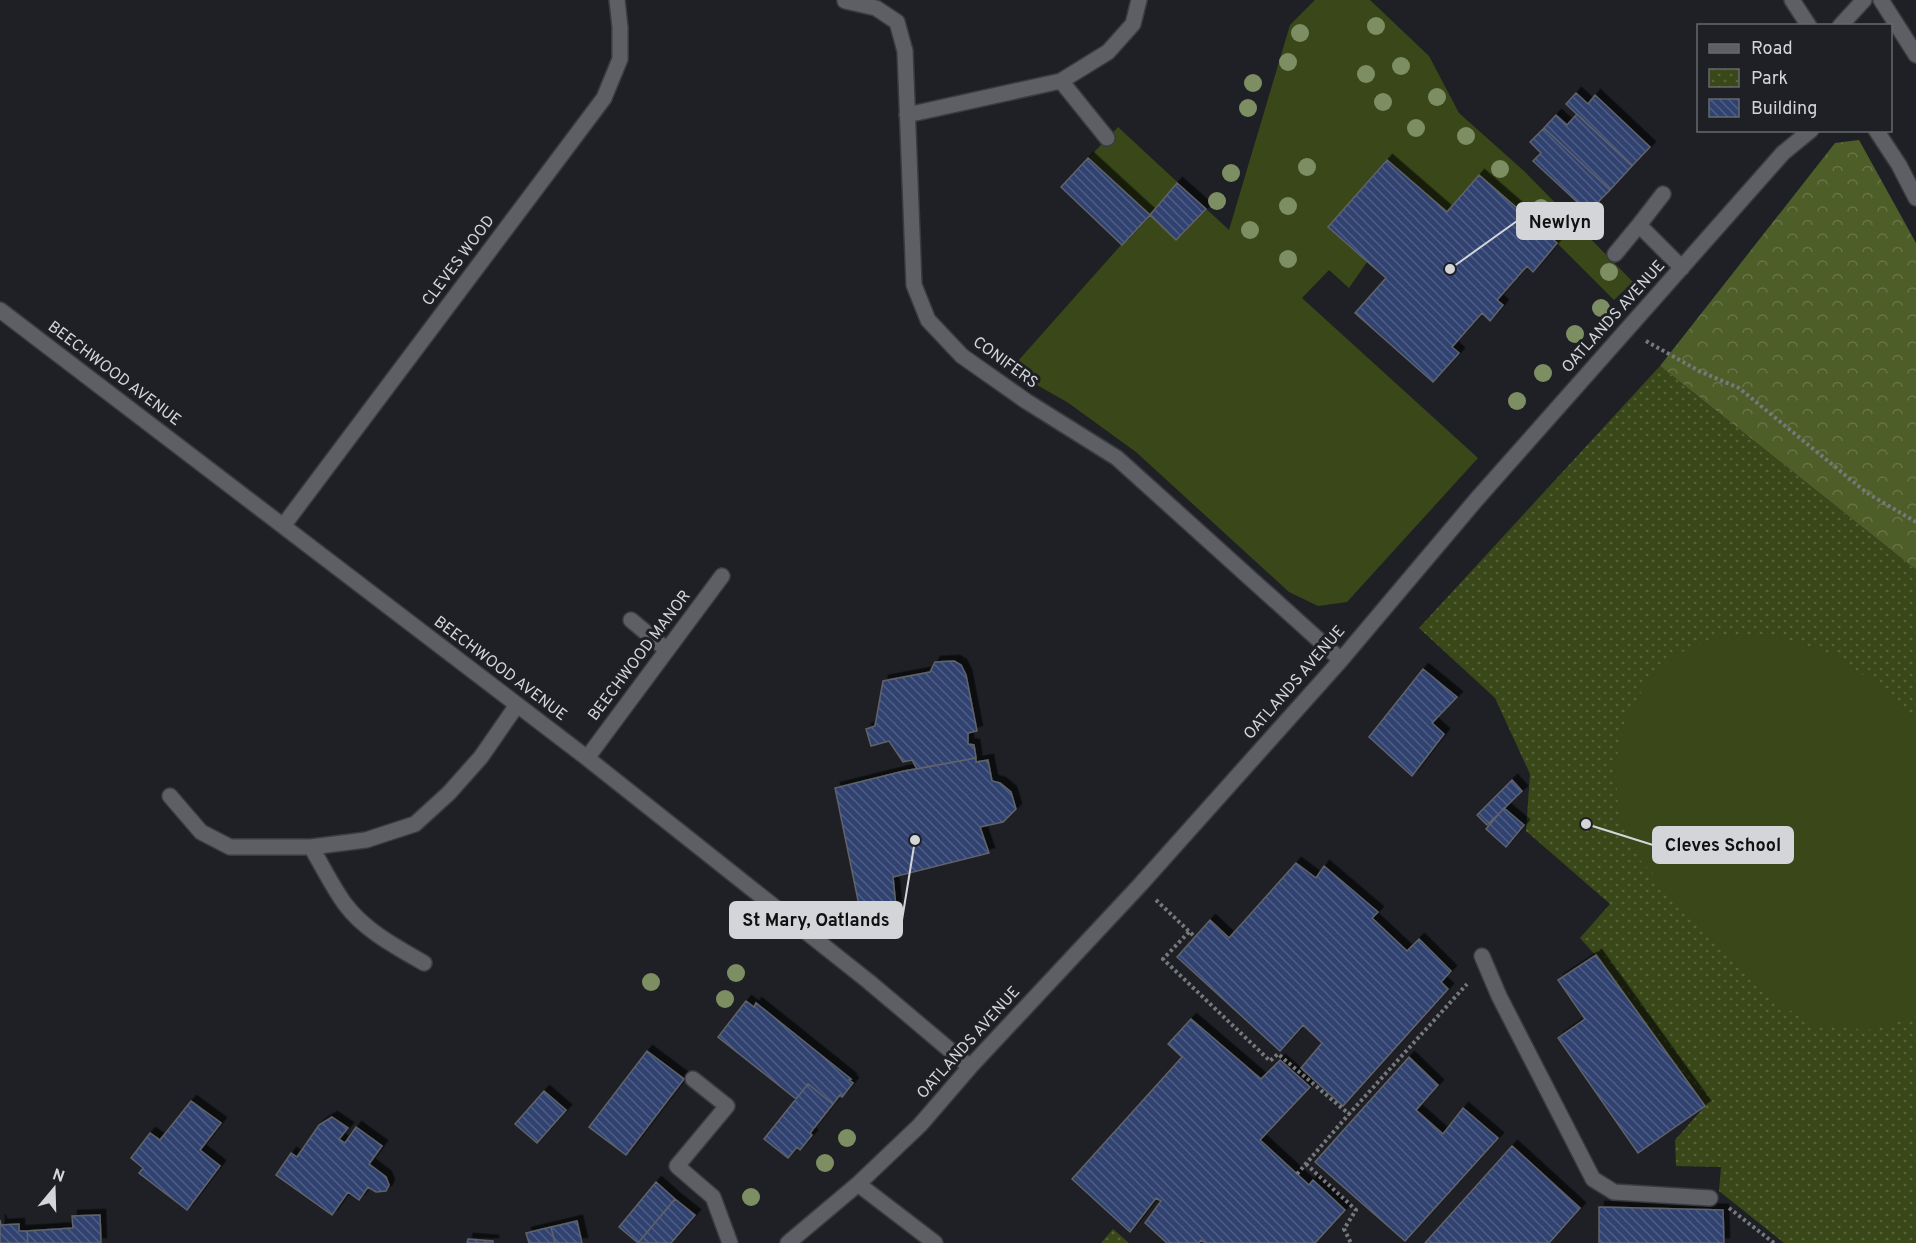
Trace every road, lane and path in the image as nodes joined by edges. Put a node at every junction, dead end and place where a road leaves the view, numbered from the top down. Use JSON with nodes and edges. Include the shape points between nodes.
{"nodes":[{"id":1,"x":617,"y":0,"type":"edge"},
{"id":2,"x":1139,"y":0,"type":"edge"},
{"id":3,"x":1792,"y":0,"type":"edge"},
{"id":4,"x":1864,"y":0,"type":"edge"},
{"id":5,"x":1881,"y":0,"type":"edge"},
{"id":6,"x":845,"y":1,"type":"edge"},
{"id":7,"x":1808,"y":24,"type":"edge"},
{"id":8,"x":1842,"y":24,"type":"edge"},
{"id":9,"x":1916,"y":55,"type":"edge"},
{"id":10,"x":1061,"y":81,"type":"junction"},
{"id":11,"x":907,"y":115,"type":"junction"},
{"id":12,"x":1809,"y":132,"type":"edge"},
{"id":13,"x":1877,"y":132,"type":"edge"},
{"id":14,"x":1107,"y":138,"type":"dead end"},
{"id":15,"x":1663,"y":194,"type":"dead end"},
{"id":16,"x":1916,"y":198,"type":"edge"},
{"id":17,"x":1639,"y":225,"type":"junction"},
{"id":18,"x":1614,"y":254,"type":"dead end"},
{"id":19,"x":1682,"y":268,"type":"junction"},
{"id":20,"x":0,"y":310,"type":"edge"},
{"id":21,"x":1627,"y":330,"type":"junction"},
{"id":22,"x":1916,"y":522,"type":"edge"},
{"id":23,"x":283,"y":526,"type":"junction"},
{"id":24,"x":722,"y":576,"type":"dead end"},
{"id":25,"x":631,"y":620,"type":"dead end"},
{"id":26,"x":667,"y":650,"type":"junction"},
{"id":27,"x":1341,"y":660,"type":"junction"},
{"id":28,"x":517,"y":705,"type":"junction"},
{"id":29,"x":587,"y":758,"type":"junction"},
{"id":30,"x":170,"y":796,"type":"dead end"},
{"id":31,"x":311,"y":847,"type":"junction"},
{"id":32,"x":1140,"y":885,"type":"junction"},
{"id":33,"x":1189,"y":932,"type":"junction"},
{"id":34,"x":1195,"y":937,"type":"dead end"},
{"id":35,"x":1484,"y":960,"type":"joint"},
{"id":36,"x":424,"y":963,"type":"dead end"},
{"id":37,"x":970,"y":1067,"type":"junction"},
{"id":38,"x":693,"y":1079,"type":"dead end"},
{"id":39,"x":1349,"y":1114,"type":"junction"},
{"id":40,"x":1306,"y":1164,"type":"junction"},
{"id":41,"x":1297,"y":1174,"type":"dead end"},
{"id":42,"x":858,"y":1184,"type":"junction"},
{"id":43,"x":1710,"y":1198,"type":"joint"},
{"id":44,"x":730,"y":1243,"type":"edge"},
{"id":45,"x":788,"y":1243,"type":"edge"},
{"id":46,"x":935,"y":1243,"type":"edge"},
{"id":47,"x":1351,"y":1243,"type":"edge"},
{"id":48,"x":1774,"y":1243,"type":"edge"}],
"edges":[{"from":1,"to":23,"type":"street","name":"CLEVES WOOD","via":[[620,59],[604,98]]},
{"from":2,"to":10,"type":"street","via":[[1133,24],[1108,52]]},
{"from":3,"to":7,"type":"street"},
{"from":4,"to":8,"type":"street"},
{"from":5,"to":9,"type":"street"},
{"from":6,"to":11,"type":"street","name":"CONIFERS","via":[[876,8],[897,22],[904,51]]},
{"from":10,"to":11,"type":"street"},
{"from":10,"to":14,"type":"street"},
{"from":11,"to":27,"type":"street","name":"CONIFERS","via":[[914,285],[928,320],[962,356],[1117,458]]},
{"from":12,"to":19,"type":"street","name":"OATLANDS AVENUE","via":[[1783,153]]},
{"from":13,"to":16,"type":"street"},
{"from":15,"to":17,"type":"street"},
{"from":17,"to":18,"type":"street"},
{"from":17,"to":19,"type":"street"},
{"from":19,"to":21,"type":"street","name":"OATLANDS AVENUE"},
{"from":20,"to":23,"type":"street","name":"BEECHWOOD AVENUE"},
{"from":21,"to":22,"type":"path","via":[[1699,371],[1739,388],[1867,493]]},
{"from":21,"to":27,"type":"street","name":"OATLANDS AVENUE"},
{"from":23,"to":28,"type":"street","name":"BEECHWOOD AVENUE"},
{"from":24,"to":26,"type":"street","name":"BEECHWOOD MANOR"},
{"from":25,"to":26,"type":"street"},
{"from":26,"to":29,"type":"street","name":"BEECHWOOD MANOR"},
{"from":27,"to":32,"type":"street","name":"OATLANDS AVENUE"},
{"from":28,"to":29,"type":"street","name":"BEECHWOOD AVENUE"},
{"from":28,"to":31,"type":"street","via":[[481,757],[415,824],[366,840]]},
{"from":29,"to":37,"type":"street","name":"BEECHWOOD AVENUE"},
{"from":30,"to":31,"type":"street","via":[[201,832],[230,847]]},
{"from":31,"to":36,"type":"street","via":[[346,905],[372,930]]},
{"from":32,"to":33,"type":"path"},
{"from":32,"to":37,"type":"street","name":"OATLANDS AVENUE"},
{"from":33,"to":34,"type":"path"},
{"from":33,"to":39,"type":"path","via":[[1163,959],[1270,1061],[1278,1054]]},
{"from":35,"to":39,"type":"path"},
{"from":35,"to":43,"type":"street","via":[[1593,1179],[1614,1192]]},
{"from":37,"to":42,"type":"street","name":"OATLANDS AVENUE","via":[[920,1125]]},
{"from":38,"to":44,"type":"street","via":[[727,1106],[677,1166],[713,1197]]},
{"from":39,"to":40,"type":"path"},
{"from":40,"to":41,"type":"path"},
{"from":40,"to":47,"type":"path","via":[[1356,1210],[1344,1228]]},
{"from":42,"to":45,"type":"street","name":"OATLANDS AVENUE"},
{"from":42,"to":46,"type":"street"},
{"from":43,"to":48,"type":"path","via":[[1738,1214]]}]}
